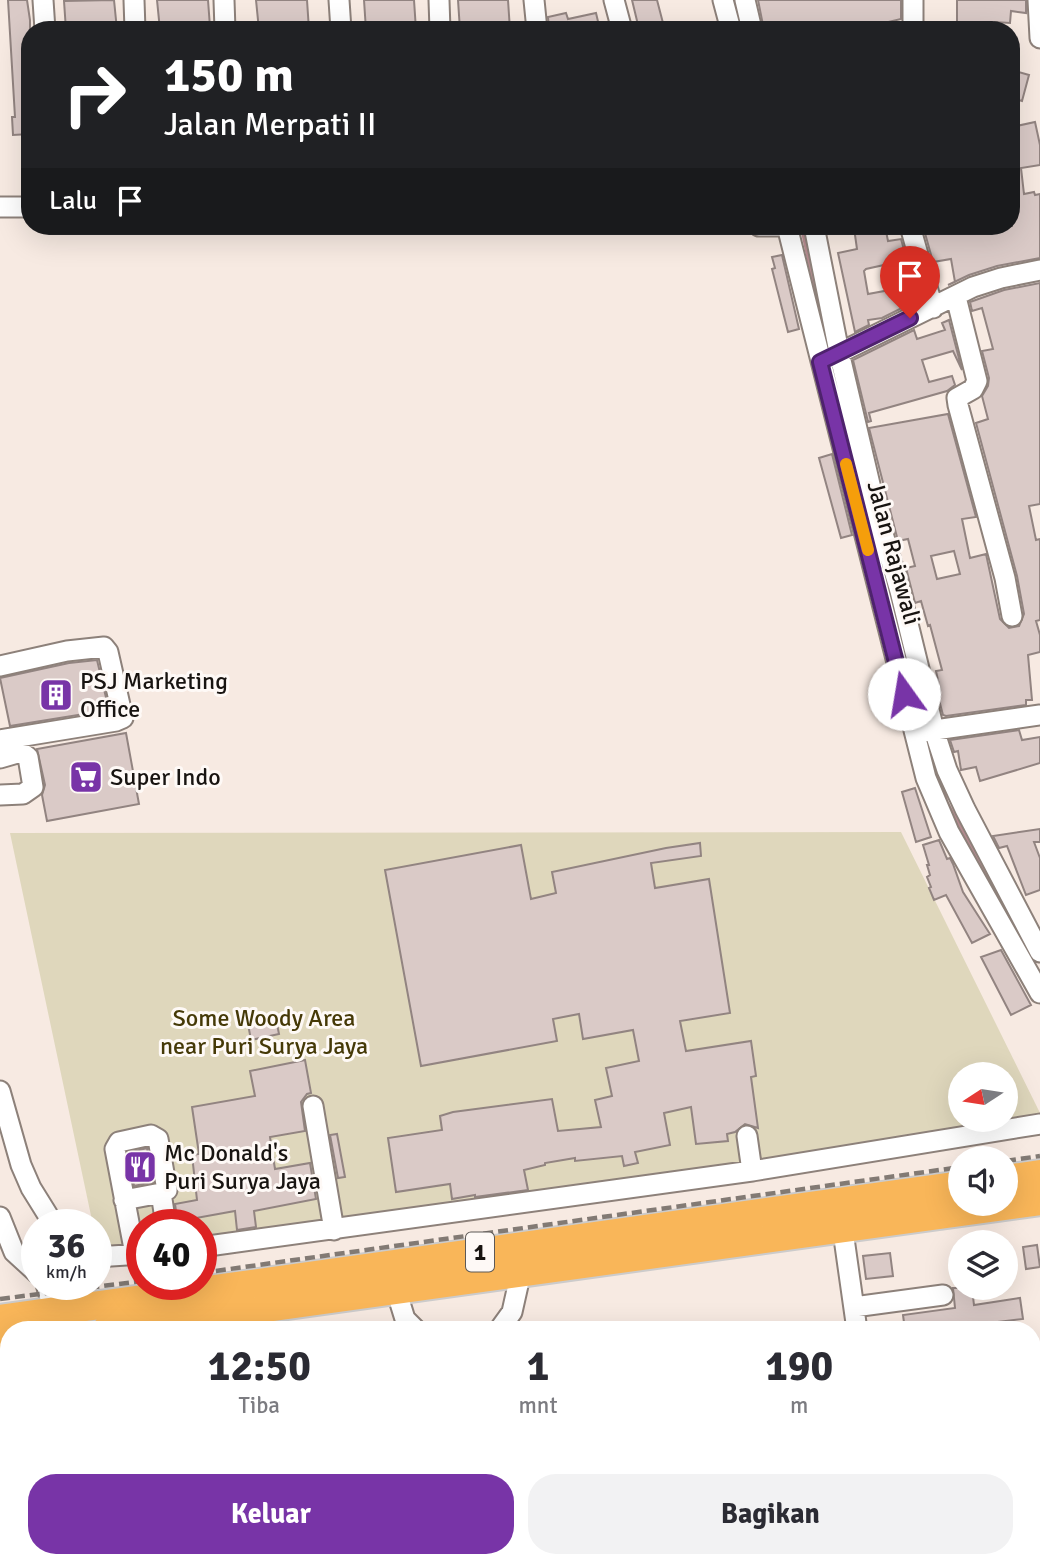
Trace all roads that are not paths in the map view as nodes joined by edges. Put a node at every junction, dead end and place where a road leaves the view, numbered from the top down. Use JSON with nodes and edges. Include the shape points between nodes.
{"nodes":[{"id":1,"x":43,"y":0,"type":"edge"},
{"id":2,"x":134,"y":0,"type":"edge"},
{"id":3,"x":224,"y":0,"type":"edge"},
{"id":4,"x":339,"y":0,"type":"edge"},
{"id":5,"x":439,"y":0,"type":"edge"},
{"id":6,"x":534,"y":0,"type":"edge"},
{"id":7,"x":598,"y":0,"type":"edge"},
{"id":8,"x":614,"y":0,"type":"edge"},
{"id":9,"x":723,"y":0,"type":"edge"},
{"id":10,"x":745,"y":0,"type":"edge"},
{"id":11,"x":913,"y":0,"type":"edge"},
{"id":12,"x":1038,"y":0,"type":"edge"},
{"id":13,"x":45,"y":21,"type":"edge"},
{"id":14,"x":135,"y":21,"type":"edge"},
{"id":15,"x":225,"y":21,"type":"edge"},
{"id":16,"x":340,"y":21,"type":"edge"},
{"id":17,"x":440,"y":21,"type":"edge"},
{"id":18,"x":536,"y":21,"type":"edge"},
{"id":19,"x":619,"y":21,"type":"edge"},
{"id":20,"x":729,"y":21,"type":"edge"},
{"id":21,"x":750,"y":21,"type":"edge"},
{"id":22,"x":912,"y":21,"type":"edge"},
{"id":23,"x":1040,"y":38,"type":"edge"},
{"id":24,"x":0,"y":207,"type":"edge"},
{"id":25,"x":21,"y":207,"type":"edge"},
{"id":26,"x":790,"y":235,"type":"edge"},
{"id":27,"x":815,"y":235,"type":"edge"},
{"id":28,"x":913,"y":235,"type":"edge"},
{"id":29,"x":1040,"y":270,"type":"edge"},
{"id":30,"x":956,"y":297,"type":"junction"},
{"id":31,"x":933,"y":308,"type":"junction"},
{"id":32,"x":831,"y":357,"type":"junction"},
{"id":33,"x":1012,"y":616,"type":"dead end"},
{"id":34,"x":0,"y":666,"type":"edge"},
{"id":35,"x":1040,"y":715,"type":"edge"},
{"id":36,"x":923,"y":732,"type":"junction"},
{"id":37,"x":1,"y":740,"type":"edge"},
{"id":38,"x":0,"y":795,"type":"edge"},
{"id":39,"x":1040,"y":952,"type":"edge"},
{"id":40,"x":1040,"y":993,"type":"edge"},
{"id":41,"x":0,"y":1091,"type":"edge"},
{"id":42,"x":313,"y":1106,"type":"dead end"},
{"id":43,"x":1040,"y":1124,"type":"edge"},
{"id":44,"x":747,"y":1136,"type":"dead end"},
{"id":45,"x":752,"y":1171,"type":"junction"},
{"id":46,"x":1040,"y":1174,"type":"edge"},
{"id":47,"x":1018,"y":1177,"type":"edge"},
{"id":48,"x":948,"y":1188,"type":"edge"},
{"id":49,"x":161,"y":1194,"type":"junction"},
{"id":50,"x":124,"y":1200,"type":"junction"},
{"id":51,"x":1040,"y":1201,"type":"edge"},
{"id":52,"x":44,"y":1209,"type":"edge"},
{"id":53,"x":126,"y":1209,"type":"edge"},
{"id":54,"x":163,"y":1209,"type":"edge"},
{"id":55,"x":841,"y":1215,"type":"junction"},
{"id":56,"x":0,"y":1217,"type":"edge"},
{"id":57,"x":334,"y":1230,"type":"junction"},
{"id":58,"x":217,"y":1245,"type":"edge"},
{"id":59,"x":21,"y":1257,"type":"edge"},
{"id":60,"x":0,"y":1265,"type":"edge"},
{"id":61,"x":21,"y":1265,"type":"edge"},
{"id":62,"x":521,"y":1272,"type":"junction"},
{"id":63,"x":396,"y":1290,"type":"junction"},
{"id":64,"x":943,"y":1295,"type":"dead end"},
{"id":65,"x":854,"y":1307,"type":"junction"},
{"id":66,"x":69,"y":1313,"type":"edge"},
{"id":67,"x":0,"y":1320,"type":"edge"},
{"id":68,"x":175,"y":1321,"type":"edge"},
{"id":69,"x":407,"y":1321,"type":"edge"},
{"id":70,"x":505,"y":1321,"type":"edge"},
{"id":71,"x":856,"y":1321,"type":"edge"}],
"edges":[{"from":1,"to":13,"type":"street"},
{"from":2,"to":14,"type":"street"},
{"from":3,"to":15,"type":"street"},
{"from":4,"to":16,"type":"street"},
{"from":5,"to":17,"type":"street"},
{"from":6,"to":18,"type":"street"},
{"from":7,"to":8,"type":"street"},
{"from":8,"to":19,"type":"street"},
{"from":9,"to":20,"type":"street"},
{"from":10,"to":21,"type":"street"},
{"from":11,"to":22,"type":"street"},
{"from":12,"to":23,"type":"street"},
{"from":24,"to":25,"type":"street"},
{"from":26,"to":32,"type":"street","name":"Jalan Rajawali"},
{"from":27,"to":32,"type":"street"},
{"from":28,"to":31,"type":"street"},
{"from":29,"to":30,"type":"street","via":[[973,287]]},
{"from":30,"to":31,"type":"street"},
{"from":30,"to":33,"type":"street","via":[[977,380],[973,389],[957,398],[958,405]]},
{"from":31,"to":32,"type":"street"},
{"from":32,"to":36,"type":"street","name":"Jalan Rajawali","via":[[884,608]]},
{"from":34,"to":37,"type":"street","via":[[104,647],[123,718]]},
{"from":35,"to":36,"type":"street"},
{"from":36,"to":39,"type":"street"},
{"from":36,"to":40,"type":"street","name":"Jalan Rajawali","via":[[926,779],[948,832]]},
{"from":37,"to":38,"type":"street","via":[[28,757],[33,788],[23,794]]},
{"from":41,"to":52,"type":"street","via":[[21,1165]]},
{"from":42,"to":57,"type":"street"},
{"from":43,"to":45,"type":"street"},
{"from":44,"to":45,"type":"street"},
{"from":45,"to":57,"type":"street"},
{"from":46,"to":47,"type":"highway"},
{"from":48,"to":55,"type":"highway","number":"1"},
{"from":49,"to":50,"type":"street"},
{"from":49,"to":50,"type":"street","via":[[167,1190],[158,1139],[151,1135],[116,1144]]},
{"from":49,"to":54,"type":"street"},
{"from":50,"to":53,"type":"street"},
{"from":51,"to":55,"type":"highway","number":"1"},
{"from":55,"to":62,"type":"highway","number":"1"},
{"from":55,"to":65,"type":"street"},
{"from":55,"to":66,"type":"highway","number":"1"},
{"from":56,"to":59,"type":"street","via":[[14,1252]]},
{"from":57,"to":58,"type":"street"},
{"from":60,"to":61,"type":"street"},
{"from":62,"to":63,"type":"highway","number":"1"},
{"from":62,"to":70,"type":"street"},
{"from":63,"to":68,"type":"highway","number":"1"},
{"from":63,"to":69,"type":"street"},
{"from":64,"to":65,"type":"street"},
{"from":65,"to":71,"type":"street"},
{"from":66,"to":67,"type":"highway","number":"1"}]}
